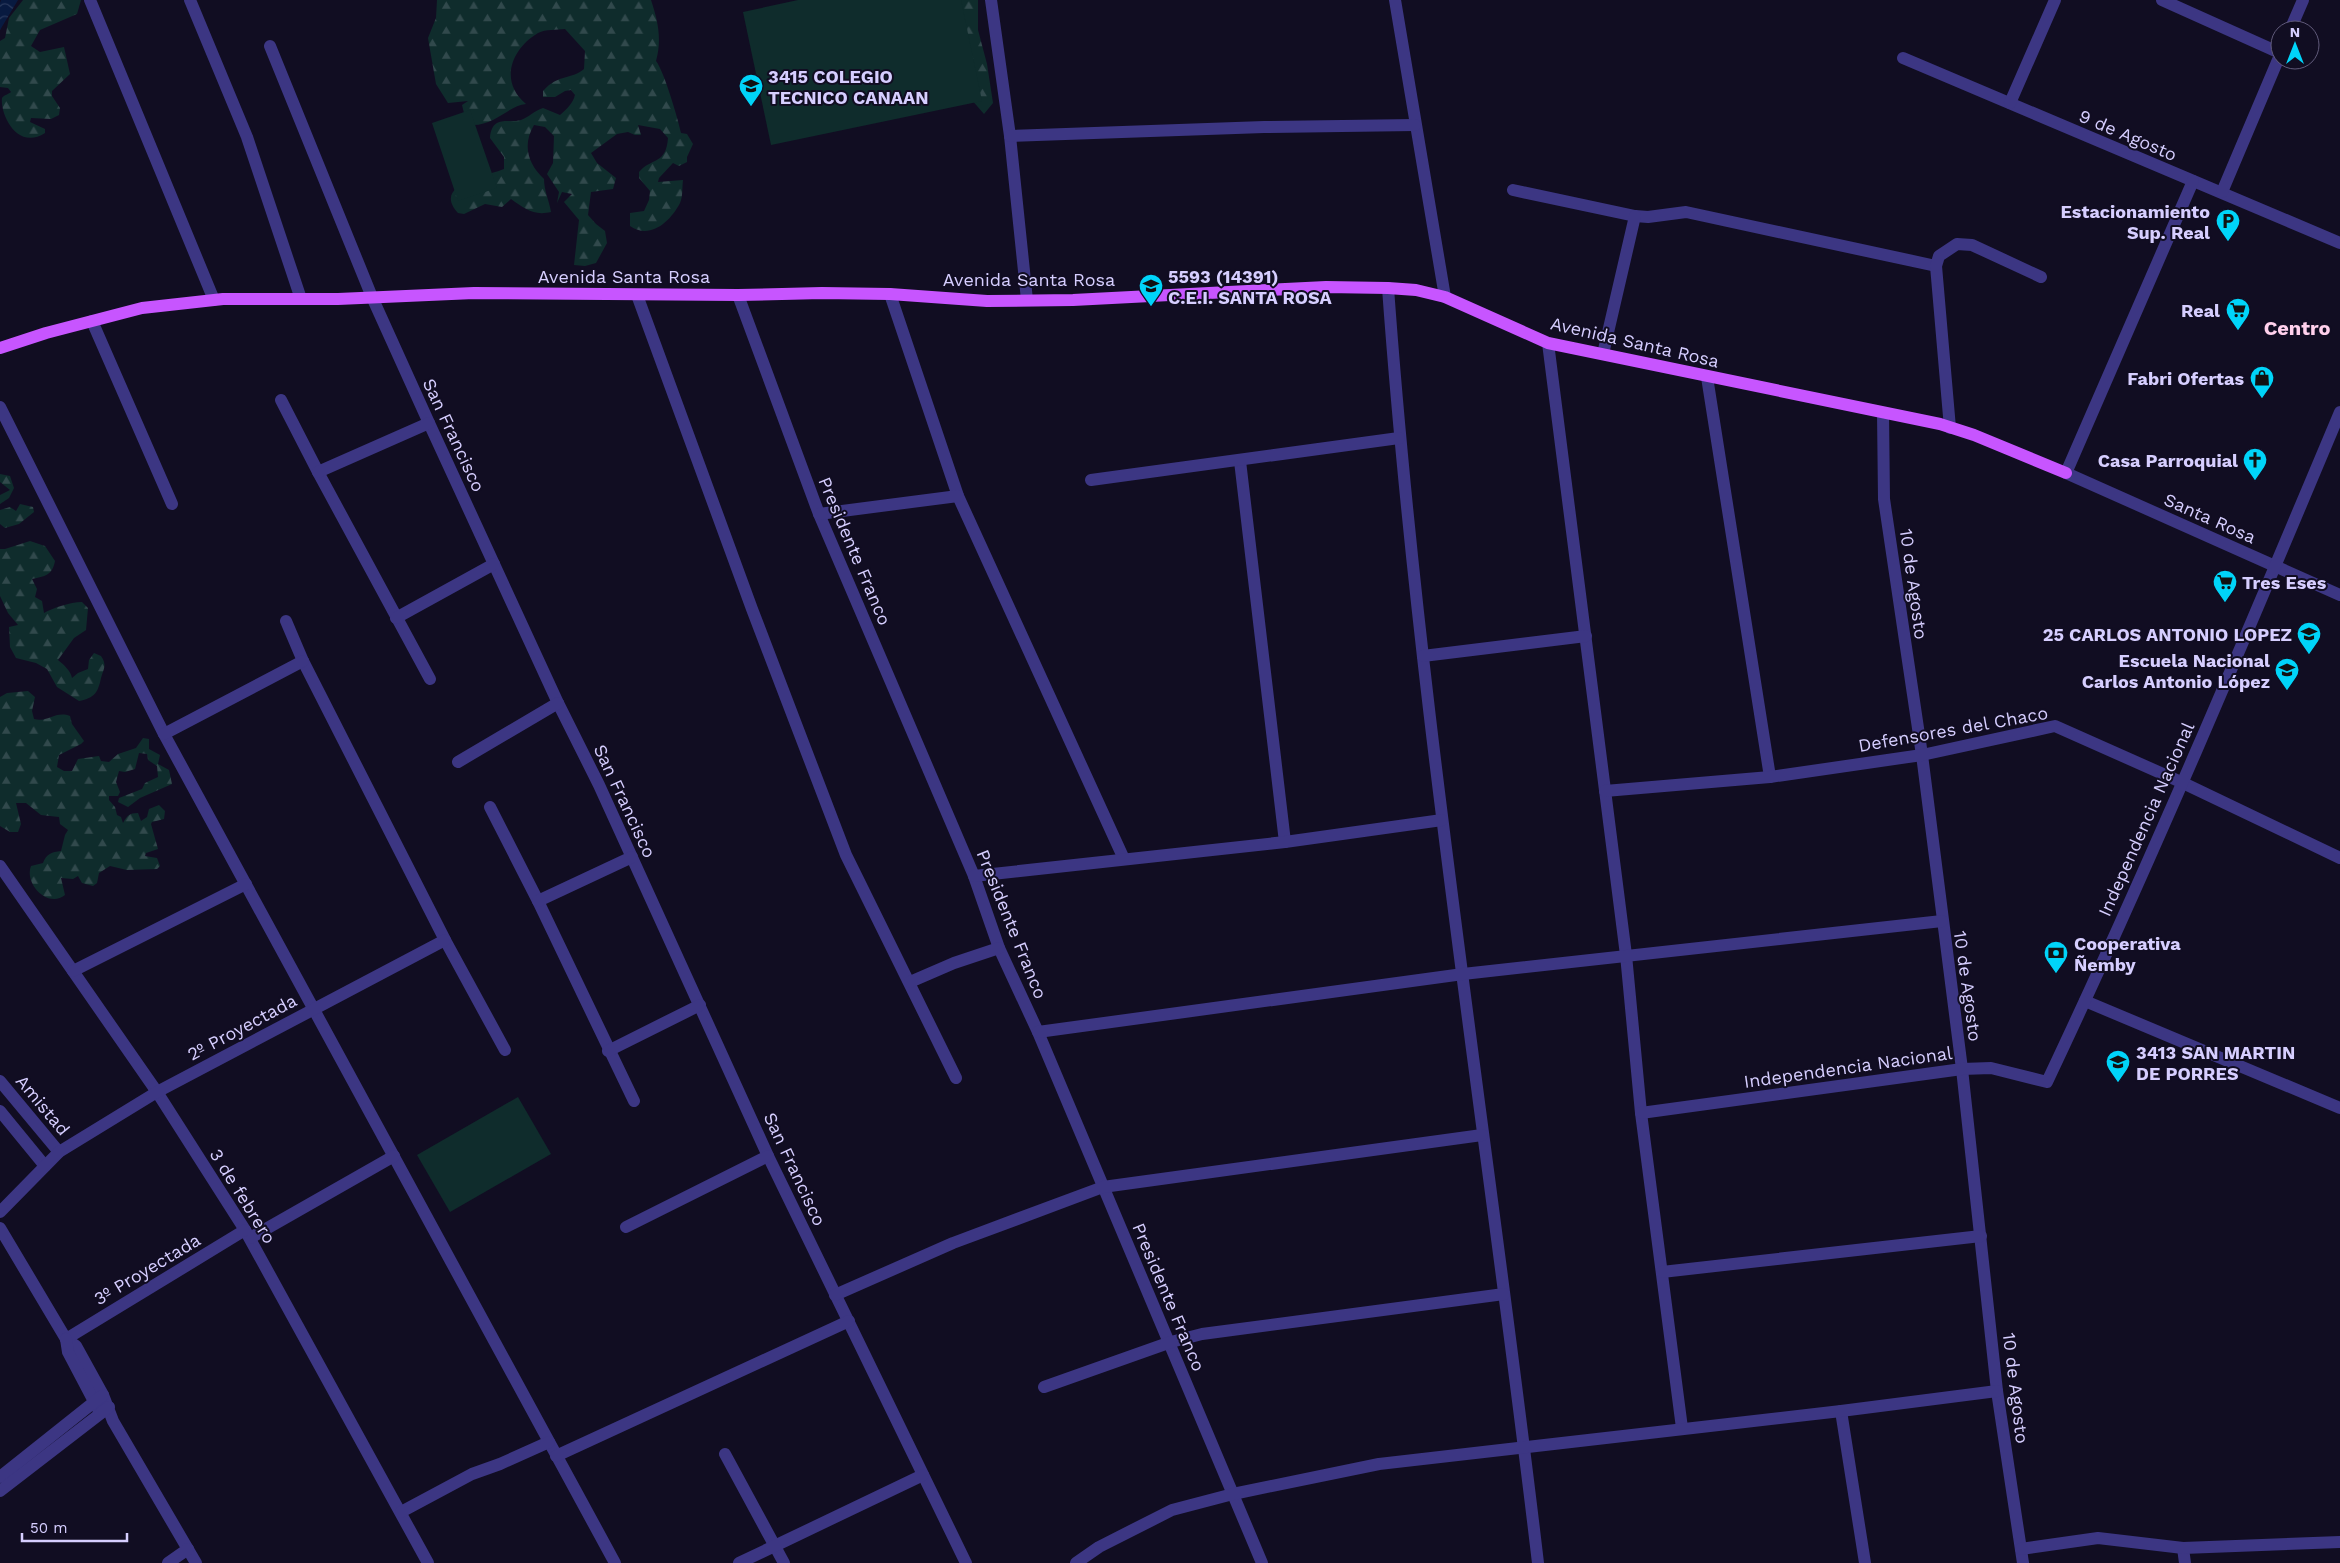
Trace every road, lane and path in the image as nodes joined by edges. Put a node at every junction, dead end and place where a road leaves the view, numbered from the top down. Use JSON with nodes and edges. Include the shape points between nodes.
{"nodes":[{"id":1,"x":90,"y":0,"type":"edge"},
{"id":2,"x":190,"y":0,"type":"edge"},
{"id":3,"x":990,"y":0,"type":"edge"},
{"id":4,"x":1395,"y":0,"type":"edge"},
{"id":5,"x":2055,"y":0,"type":"edge"},
{"id":6,"x":2162,"y":0,"type":"edge"},
{"id":7,"x":2303,"y":0,"type":"edge"},
{"id":8,"x":2294,"y":20,"type":"edge"},
{"id":9,"x":270,"y":46,"type":"dead end"},
{"id":10,"x":2270,"y":49,"type":"edge"},
{"id":11,"x":1903,"y":58,"type":"dead end"},
{"id":12,"x":2273,"y":70,"type":"edge"},
{"id":13,"x":2010,"y":104,"type":"junction"},
{"id":14,"x":1415,"y":125,"type":"junction"},
{"id":15,"x":1010,"y":136,"type":"junction"},
{"id":16,"x":2193,"y":182,"type":"junction"},
{"id":17,"x":1513,"y":190,"type":"dead end"},
{"id":18,"x":2222,"y":192,"type":"junction"},
{"id":19,"x":1635,"y":216,"type":"junction"},
{"id":20,"x":2340,"y":243,"type":"edge"},
{"id":21,"x":1936,"y":266,"type":"junction"},
{"id":22,"x":2041,"y":277,"type":"dead end"},
{"id":23,"x":1388,"y":288,"type":"junction"},
{"id":24,"x":890,"y":294,"type":"junction"},
{"id":25,"x":637,"y":295,"type":"junction"},
{"id":26,"x":738,"y":295,"type":"junction"},
{"id":27,"x":372,"y":297,"type":"junction"},
{"id":28,"x":1445,"y":297,"type":"junction"},
{"id":29,"x":301,"y":299,"type":"junction"},
{"id":30,"x":214,"y":300,"type":"junction"},
{"id":31,"x":1026,"y":300,"type":"junction"},
{"id":32,"x":92,"y":321,"type":"junction"},
{"id":33,"x":1548,"y":342,"type":"junction"},
{"id":34,"x":0,"y":348,"type":"edge"},
{"id":35,"x":1603,"y":354,"type":"junction"},
{"id":36,"x":1707,"y":377,"type":"junction"},
{"id":37,"x":281,"y":400,"type":"dead end"},
{"id":38,"x":0,"y":407,"type":"edge"},
{"id":39,"x":2340,"y":412,"type":"edge"},
{"id":40,"x":1883,"y":413,"type":"junction"},
{"id":41,"x":429,"y":423,"type":"junction"},
{"id":42,"x":1950,"y":428,"type":"junction"},
{"id":43,"x":1399,"y":438,"type":"junction"},
{"id":44,"x":1240,"y":461,"type":"junction"},
{"id":45,"x":318,"y":472,"type":"junction"},
{"id":46,"x":2066,"y":473,"type":"junction"},
{"id":47,"x":1091,"y":480,"type":"dead end"},
{"id":48,"x":958,"y":496,"type":"junction"},
{"id":49,"x":172,"y":504,"type":"dead end"},
{"id":50,"x":819,"y":514,"type":"junction"},
{"id":51,"x":494,"y":564,"type":"junction"},
{"id":52,"x":2274,"y":567,"type":"junction"},
{"id":53,"x":2340,"y":595,"type":"edge"},
{"id":54,"x":396,"y":618,"type":"junction"},
{"id":55,"x":286,"y":621,"type":"dead end"},
{"id":56,"x":1586,"y":636,"type":"junction"},
{"id":57,"x":1423,"y":656,"type":"junction"},
{"id":58,"x":303,"y":661,"type":"junction"},
{"id":59,"x":430,"y":680,"type":"dead end"},
{"id":60,"x":558,"y":703,"type":"junction"},
{"id":61,"x":164,"y":734,"type":"junction"},
{"id":62,"x":1922,"y":755,"type":"junction"},
{"id":63,"x":458,"y":762,"type":"dead end"},
{"id":64,"x":1770,"y":777,"type":"junction"},
{"id":65,"x":2181,"y":782,"type":"junction"},
{"id":66,"x":1605,"y":791,"type":"junction"},
{"id":67,"x":490,"y":808,"type":"dead end"},
{"id":68,"x":1442,"y":820,"type":"junction"},
{"id":69,"x":1285,"y":842,"type":"junction"},
{"id":70,"x":632,"y":857,"type":"junction"},
{"id":71,"x":2340,"y":858,"type":"edge"},
{"id":72,"x":1124,"y":859,"type":"junction"},
{"id":73,"x":0,"y":866,"type":"edge"},
{"id":74,"x":974,"y":876,"type":"junction"},
{"id":75,"x":246,"y":884,"type":"junction"},
{"id":76,"x":538,"y":901,"type":"junction"},
{"id":77,"x":1942,"y":921,"type":"junction"},
{"id":78,"x":445,"y":940,"type":"junction"},
{"id":79,"x":998,"y":948,"type":"junction"},
{"id":80,"x":1626,"y":955,"type":"junction"},
{"id":81,"x":73,"y":971,"type":"junction"},
{"id":82,"x":1463,"y":974,"type":"junction"},
{"id":83,"x":910,"y":982,"type":"junction"},
{"id":84,"x":2085,"y":1001,"type":"junction"},
{"id":85,"x":700,"y":1005,"type":"junction"},
{"id":86,"x":314,"y":1009,"type":"junction"},
{"id":87,"x":1038,"y":1032,"type":"junction"},
{"id":88,"x":505,"y":1050,"type":"dead end"},
{"id":89,"x":608,"y":1050,"type":"junction"},
{"id":90,"x":1962,"y":1069,"type":"junction"},
{"id":91,"x":956,"y":1078,"type":"dead end"},
{"id":92,"x":0,"y":1081,"type":"edge"},
{"id":93,"x":157,"y":1092,"type":"junction"},
{"id":94,"x":634,"y":1101,"type":"dead end"},
{"id":95,"x":2340,"y":1108,"type":"edge"},
{"id":96,"x":0,"y":1111,"type":"edge"},
{"id":97,"x":1641,"y":1113,"type":"junction"},
{"id":98,"x":1482,"y":1135,"type":"junction"},
{"id":99,"x":59,"y":1152,"type":"junction"},
{"id":100,"x":394,"y":1156,"type":"junction"},
{"id":101,"x":768,"y":1156,"type":"junction"},
{"id":102,"x":45,"y":1166,"type":"junction"},
{"id":103,"x":1103,"y":1187,"type":"junction"},
{"id":104,"x":0,"y":1212,"type":"edge"},
{"id":105,"x":626,"y":1227,"type":"dead end"},
{"id":106,"x":0,"y":1228,"type":"edge"},
{"id":107,"x":247,"y":1234,"type":"junction"},
{"id":108,"x":1981,"y":1236,"type":"junction"},
{"id":109,"x":1662,"y":1272,"type":"junction"},
{"id":110,"x":835,"y":1294,"type":"junction"},
{"id":111,"x":1504,"y":1294,"type":"junction"},
{"id":112,"x":849,"y":1321,"type":"junction"},
{"id":113,"x":66,"y":1339,"type":"junction"},
{"id":114,"x":1171,"y":1342,"type":"junction"},
{"id":115,"x":1044,"y":1388,"type":"dead end"},
{"id":116,"x":1997,"y":1391,"type":"junction"},
{"id":117,"x":99,"y":1398,"type":"junction"},
{"id":118,"x":105,"y":1410,"type":"junction"},
{"id":119,"x":1841,"y":1412,"type":"junction"},
{"id":120,"x":1682,"y":1428,"type":"junction"},
{"id":121,"x":548,"y":1442,"type":"junction"},
{"id":122,"x":1524,"y":1448,"type":"junction"},
{"id":123,"x":725,"y":1454,"type":"dead end"},
{"id":124,"x":556,"y":1456,"type":"junction"},
{"id":125,"x":923,"y":1476,"type":"junction"},
{"id":126,"x":0,"y":1477,"type":"edge"},
{"id":127,"x":0,"y":1491,"type":"edge"},
{"id":128,"x":1233,"y":1494,"type":"junction"},
{"id":129,"x":401,"y":1512,"type":"junction"},
{"id":130,"x":2340,"y":1542,"type":"edge"},
{"id":131,"x":775,"y":1547,"type":"junction"},
{"id":132,"x":2022,"y":1548,"type":"junction"},
{"id":133,"x":2183,"y":1548,"type":"junction"},
{"id":134,"x":188,"y":1550,"type":"junction"},
{"id":135,"x":168,"y":1563,"type":"edge"},
{"id":136,"x":196,"y":1563,"type":"edge"},
{"id":137,"x":428,"y":1563,"type":"edge"},
{"id":138,"x":615,"y":1563,"type":"edge"},
{"id":139,"x":739,"y":1563,"type":"edge"},
{"id":140,"x":784,"y":1563,"type":"edge"},
{"id":141,"x":966,"y":1563,"type":"edge"},
{"id":142,"x":1076,"y":1563,"type":"edge"},
{"id":143,"x":1262,"y":1563,"type":"edge"},
{"id":144,"x":1538,"y":1563,"type":"edge"},
{"id":145,"x":1865,"y":1563,"type":"edge"},
{"id":146,"x":2023,"y":1563,"type":"edge"},
{"id":147,"x":2185,"y":1563,"type":"edge"}],
"edges":[{"from":1,"to":30,"type":"street"},
{"from":2,"to":29,"type":"street","via":[[247,137]]},
{"from":3,"to":15,"type":"street"},
{"from":4,"to":14,"type":"street"},
{"from":5,"to":13,"type":"street"},
{"from":6,"to":10,"type":"street"},
{"from":7,"to":8,"type":"street"},
{"from":9,"to":27,"type":"street","name":"San Francisco"},
{"from":11,"to":13,"type":"street","name":"9 de Agosto"},
{"from":12,"to":18,"type":"street"},
{"from":13,"to":16,"type":"street","name":"9 de Agosto"},
{"from":14,"to":15,"type":"street"},
{"from":14,"to":28,"type":"street"},
{"from":15,"to":31,"type":"street"},
{"from":16,"to":18,"type":"street","name":"9 de Agosto"},
{"from":16,"to":46,"type":"street"},
{"from":17,"to":19,"type":"street"},
{"from":18,"to":20,"type":"street","name":"9 de Agosto"},
{"from":19,"to":21,"type":"street","via":[[1686,212]]},
{"from":19,"to":35,"type":"street"},
{"from":21,"to":22,"type":"street","via":[[1946,249],[1957,244],[1972,245]]},
{"from":21,"to":42,"type":"street"},
{"from":23,"to":28,"type":"main road","name":"Avenida Santa Rosa"},
{"from":23,"to":31,"type":"main road","name":"Avenida Santa Rosa"},
{"from":23,"to":43,"type":"street"},
{"from":24,"to":26,"type":"main road","name":"Avenida Santa Rosa"},
{"from":24,"to":31,"type":"main road","name":"Avenida Santa Rosa"},
{"from":24,"to":48,"type":"street"},
{"from":25,"to":26,"type":"main road","name":"Avenida Santa Rosa"},
{"from":25,"to":27,"type":"main road","name":"Avenida Santa Rosa","via":[[474,293]]},
{"from":25,"to":83,"type":"street","via":[[846,855]]},
{"from":26,"to":50,"type":"street","name":"Presidente Franco"},
{"from":27,"to":29,"type":"main road","name":"Avenida Santa Rosa"},
{"from":27,"to":41,"type":"street","name":"San Francisco"},
{"from":28,"to":33,"type":"main road","name":"Avenida Santa Rosa"},
{"from":29,"to":30,"type":"main road","name":"Avenida Santa Rosa"},
{"from":30,"to":32,"type":"main road","name":"Avenida Santa Rosa","via":[[142,308]]},
{"from":32,"to":34,"type":"main road","name":"Avenida Santa Rosa"},
{"from":32,"to":49,"type":"street"},
{"from":33,"to":35,"type":"main road","name":"Avenida Santa Rosa"},
{"from":33,"to":56,"type":"street"},
{"from":35,"to":36,"type":"main road","name":"Avenida Santa Rosa"},
{"from":36,"to":40,"type":"main road","name":"Avenida Santa Rosa"},
{"from":36,"to":64,"type":"street"},
{"from":37,"to":45,"type":"street"},
{"from":38,"to":61,"type":"street"},
{"from":39,"to":52,"type":"street","name":"Independencia Nacional"},
{"from":40,"to":42,"type":"main road","name":"Avenida Santa Rosa"},
{"from":40,"to":62,"type":"street","name":"10 de Agosto","via":[[1884,499]]},
{"from":41,"to":45,"type":"street"},
{"from":41,"to":51,"type":"street","name":"San Francisco"},
{"from":42,"to":46,"type":"main road","name":"Avenida Santa Rosa"},
{"from":43,"to":44,"type":"street"},
{"from":43,"to":57,"type":"street"},
{"from":44,"to":47,"type":"street"},
{"from":44,"to":69,"type":"street"},
{"from":45,"to":54,"type":"street"},
{"from":46,"to":52,"type":"street","name":"Santa Rosa"},
{"from":48,"to":50,"type":"street"},
{"from":48,"to":72,"type":"street"},
{"from":50,"to":74,"type":"street","name":"Presidente Franco"},
{"from":51,"to":54,"type":"street"},
{"from":51,"to":60,"type":"street","name":"San Francisco"},
{"from":52,"to":53,"type":"street","name":"Santa Rosa"},
{"from":52,"to":65,"type":"street","name":"Independencia Nacional"},
{"from":54,"to":59,"type":"street"},
{"from":55,"to":58,"type":"street"},
{"from":56,"to":57,"type":"street"},
{"from":56,"to":66,"type":"street"},
{"from":57,"to":68,"type":"street"},
{"from":58,"to":61,"type":"street"},
{"from":58,"to":78,"type":"street"},
{"from":60,"to":63,"type":"street"},
{"from":60,"to":70,"type":"street","name":"San Francisco"},
{"from":61,"to":75,"type":"street"},
{"from":62,"to":64,"type":"street","name":"Defensores del Chaco"},
{"from":62,"to":65,"type":"street","name":"Defensores del Chaco","via":[[2055,726]]},
{"from":62,"to":77,"type":"street","name":"10 de Agosto"},
{"from":64,"to":66,"type":"street","name":"Defensores del Chaco"},
{"from":65,"to":71,"type":"street","name":"Defensores del Chaco"},
{"from":65,"to":84,"type":"street","name":"Independencia Nacional"},
{"from":66,"to":80,"type":"street"},
{"from":67,"to":76,"type":"street"},
{"from":68,"to":69,"type":"street"},
{"from":68,"to":82,"type":"street"},
{"from":69,"to":72,"type":"street"},
{"from":70,"to":76,"type":"street"},
{"from":70,"to":85,"type":"street","name":"San Francisco"},
{"from":72,"to":74,"type":"street"},
{"from":73,"to":81,"type":"street","name":"3 de febrero"},
{"from":74,"to":79,"type":"street","name":"Presidente Franco"},
{"from":75,"to":81,"type":"street"},
{"from":75,"to":86,"type":"street"},
{"from":76,"to":89,"type":"street"},
{"from":77,"to":80,"type":"street"},
{"from":77,"to":90,"type":"street","name":"10 de Agosto"},
{"from":78,"to":86,"type":"street","name":"2º Proyectada"},
{"from":78,"to":88,"type":"street"},
{"from":79,"to":83,"type":"street"},
{"from":79,"to":87,"type":"street","name":"Presidente Franco"},
{"from":80,"to":82,"type":"street"},
{"from":80,"to":97,"type":"street"},
{"from":81,"to":93,"type":"street","name":"3 de febrero"},
{"from":82,"to":87,"type":"street"},
{"from":82,"to":98,"type":"street"},
{"from":83,"to":91,"type":"street"},
{"from":84,"to":90,"type":"street","name":"Independencia Nacional","via":[[2047,1082],[1990,1068]]},
{"from":84,"to":95,"type":"street"},
{"from":85,"to":89,"type":"street"},
{"from":85,"to":101,"type":"street","name":"San Francisco"},
{"from":86,"to":93,"type":"street","name":"2º Proyectada"},
{"from":86,"to":100,"type":"street"},
{"from":87,"to":103,"type":"street","name":"Presidente Franco"},
{"from":89,"to":94,"type":"street"},
{"from":90,"to":97,"type":"street","name":"Independencia Nacional"},
{"from":90,"to":108,"type":"street","name":"10 de Agosto"},
{"from":92,"to":99,"type":"street","name":"Amistad"},
{"from":93,"to":99,"type":"street","name":"2º Proyectada"},
{"from":93,"to":107,"type":"street","name":"3 de febrero"},
{"from":96,"to":102,"type":"street","name":"Amistad"},
{"from":97,"to":109,"type":"street"},
{"from":98,"to":103,"type":"street"},
{"from":98,"to":111,"type":"street"},
{"from":99,"to":102,"type":"street","name":"2º Proyectada"},
{"from":100,"to":107,"type":"street","name":"3º Proyectada"},
{"from":100,"to":121,"type":"street"},
{"from":101,"to":105,"type":"street"},
{"from":101,"to":110,"type":"street","name":"San Francisco"},
{"from":102,"to":104,"type":"street","name":"2º Proyectada"},
{"from":103,"to":110,"type":"street","via":[[953,1243]]},
{"from":103,"to":114,"type":"street","name":"Presidente Franco"},
{"from":106,"to":113,"type":"street"},
{"from":107,"to":113,"type":"street","name":"3º Proyectada"},
{"from":107,"to":129,"type":"street","name":"3 de febrero"},
{"from":108,"to":109,"type":"street"},
{"from":108,"to":116,"type":"street","name":"10 de Agosto"},
{"from":109,"to":120,"type":"street"},
{"from":110,"to":112,"type":"street","name":"San Francisco"},
{"from":111,"to":114,"type":"street","via":[[1202,1334]]},
{"from":111,"to":122,"type":"street"},
{"from":112,"to":124,"type":"street"},
{"from":112,"to":125,"type":"street","name":"San Francisco"},
{"from":113,"to":117,"type":"street","via":[[68,1352]]},
{"from":114,"to":115,"type":"street"},
{"from":114,"to":128,"type":"street","name":"Presidente Franco"},
{"from":116,"to":119,"type":"street"},
{"from":116,"to":132,"type":"street","name":"10 de Agosto"},
{"from":117,"to":118,"type":"street"},
{"from":117,"to":126,"type":"street"},
{"from":118,"to":127,"type":"street"},
{"from":118,"to":134,"type":"street"},
{"from":119,"to":120,"type":"street"},
{"from":119,"to":145,"type":"street"},
{"from":120,"to":122,"type":"street"},
{"from":121,"to":124,"type":"street"},
{"from":121,"to":129,"type":"street","via":[[472,1474]]},
{"from":122,"to":128,"type":"street","via":[[1379,1464]]},
{"from":122,"to":144,"type":"street"},
{"from":123,"to":131,"type":"street"},
{"from":124,"to":138,"type":"street"},
{"from":125,"to":131,"type":"street"},
{"from":125,"to":141,"type":"street","name":"San Francisco"},
{"from":128,"to":142,"type":"street","via":[[1172,1510],[1099,1547]]},
{"from":128,"to":143,"type":"street","name":"Presidente Franco"},
{"from":129,"to":137,"type":"street","name":"3 de febrero"},
{"from":130,"to":133,"type":"street"},
{"from":131,"to":139,"type":"street"},
{"from":131,"to":140,"type":"street"},
{"from":132,"to":133,"type":"street","via":[[2098,1538]]},
{"from":132,"to":146,"type":"street","name":"10 de Agosto"},
{"from":133,"to":147,"type":"street"},
{"from":134,"to":135,"type":"street"},
{"from":134,"to":136,"type":"street"}]}
